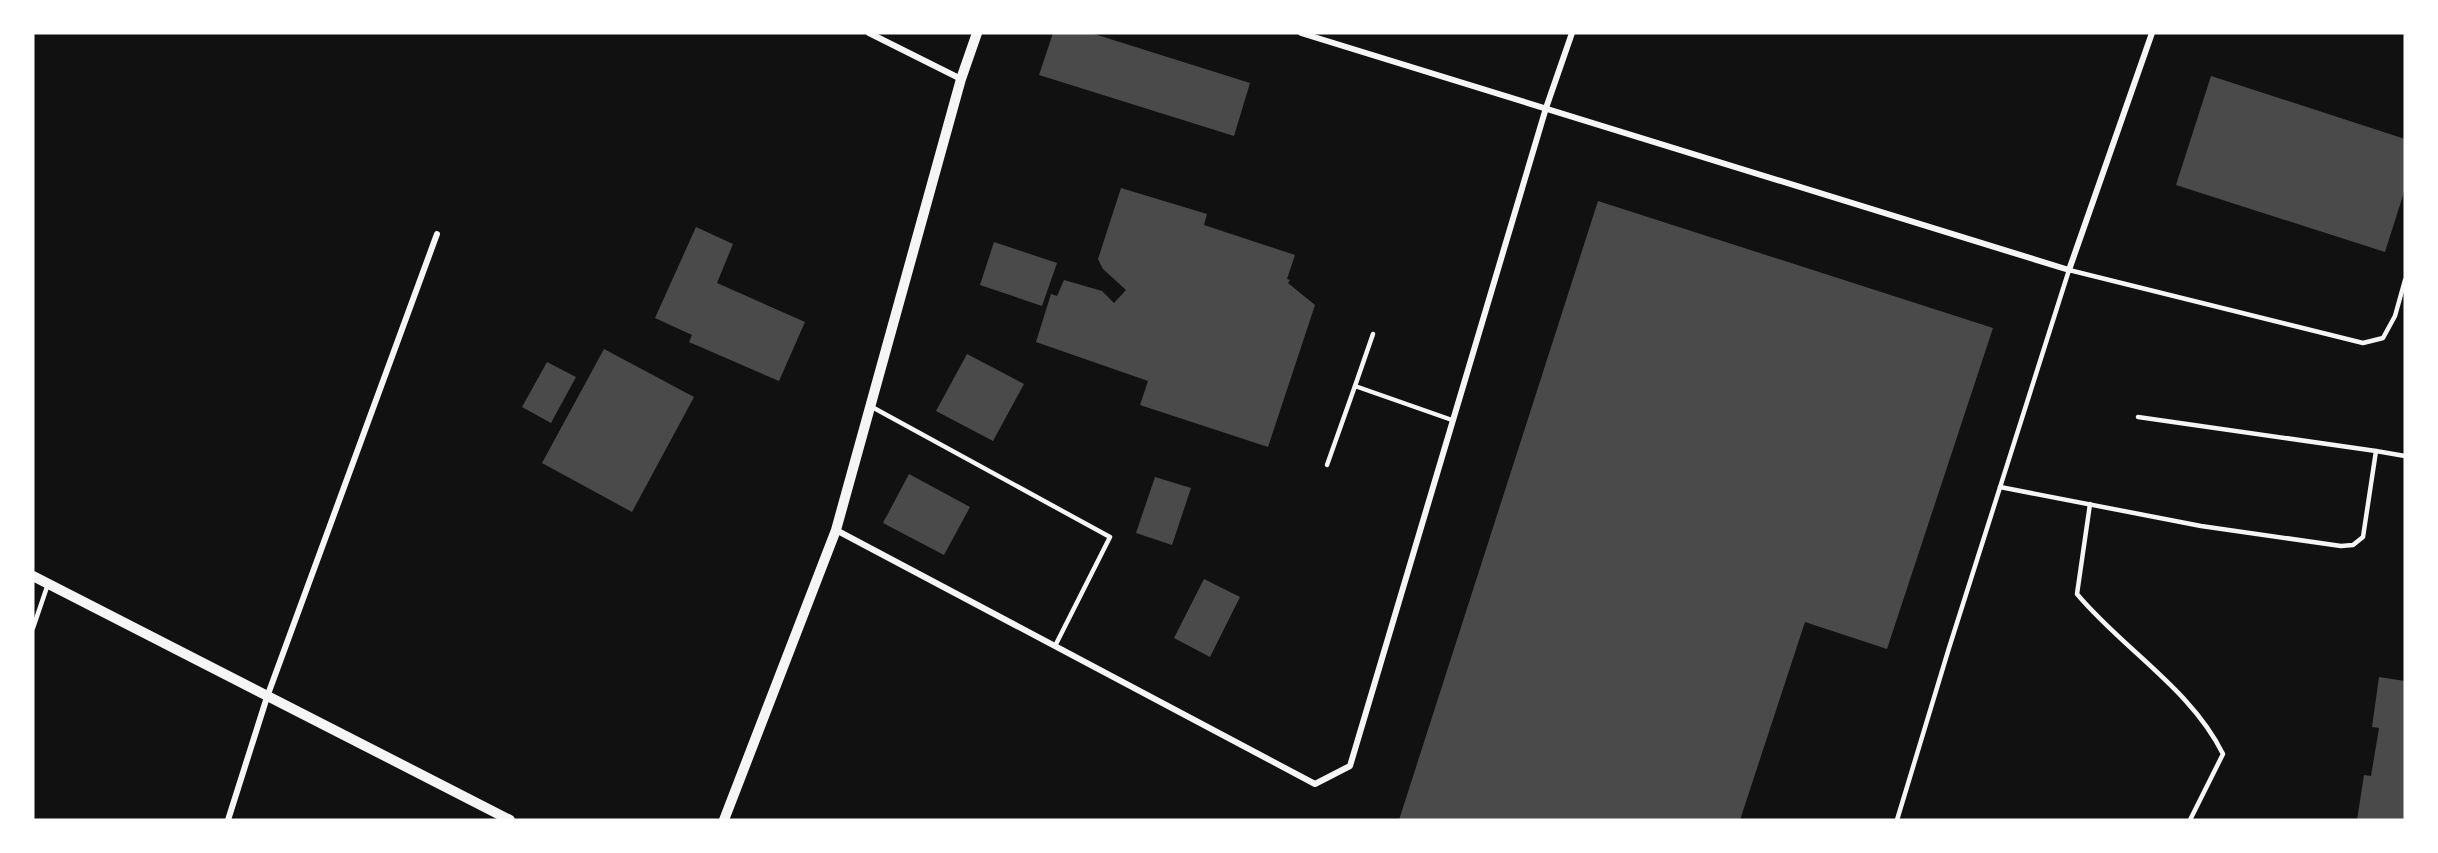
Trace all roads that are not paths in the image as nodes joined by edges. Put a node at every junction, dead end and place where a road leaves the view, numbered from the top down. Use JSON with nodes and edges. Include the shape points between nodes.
{"nodes":[{"id":1,"x":869,"y":33,"type":"edge"},
{"id":2,"x":977,"y":33,"type":"edge"},
{"id":3,"x":1301,"y":33,"type":"edge"},
{"id":4,"x":1572,"y":33,"type":"edge"},
{"id":5,"x":2152,"y":33,"type":"edge"},
{"id":6,"x":961,"y":79,"type":"junction"},
{"id":7,"x":1546,"y":108,"type":"junction"},
{"id":8,"x":437,"y":234,"type":"dead end"},
{"id":9,"x":2069,"y":270,"type":"junction"},
{"id":10,"x":2405,"y":280,"type":"edge"},
{"id":11,"x":1373,"y":334,"type":"dead end"},
{"id":12,"x":1355,"y":386,"type":"junction"},
{"id":13,"x":870,"y":406,"type":"junction"},
{"id":14,"x":2138,"y":417,"type":"dead end"},
{"id":15,"x":1452,"y":420,"type":"junction"},
{"id":16,"x":2376,"y":452,"type":"junction"},
{"id":17,"x":2405,"y":456,"type":"edge"},
{"id":18,"x":1327,"y":465,"type":"dead end"},
{"id":19,"x":2000,"y":487,"type":"junction"},
{"id":20,"x":2090,"y":504,"type":"junction"},
{"id":21,"x":836,"y":530,"type":"junction"},
{"id":22,"x":33,"y":576,"type":"edge"},
{"id":23,"x":48,"y":584,"type":"junction"},
{"id":24,"x":33,"y":628,"type":"edge"},
{"id":25,"x":1055,"y":646,"type":"junction"},
{"id":26,"x":267,"y":697,"type":"junction"},
{"id":27,"x":228,"y":820,"type":"edge"},
{"id":28,"x":510,"y":820,"type":"edge"},
{"id":29,"x":724,"y":820,"type":"edge"},
{"id":30,"x":1897,"y":820,"type":"edge"},
{"id":31,"x":2190,"y":820,"type":"edge"}],
"edges":[{"from":1,"to":6,"type":"street"},
{"from":2,"to":6,"type":"street"},
{"from":3,"to":7,"type":"street"},
{"from":4,"to":7,"type":"street"},
{"from":5,"to":9,"type":"street"},
{"from":6,"to":13,"type":"street"},
{"from":7,"to":9,"type":"street"},
{"from":7,"to":15,"type":"street"},
{"from":8,"to":26,"type":"street"},
{"from":9,"to":10,"type":"lane","via":[[2363,343],[2383,338],[2395,316]]},
{"from":9,"to":19,"type":"lane"},
{"from":11,"to":12,"type":"lane"},
{"from":12,"to":15,"type":"lane"},
{"from":12,"to":18,"type":"lane"},
{"from":13,"to":21,"type":"street"},
{"from":13,"to":25,"type":"lane","via":[[1110,537]]},
{"from":14,"to":16,"type":"lane"},
{"from":15,"to":25,"type":"street","via":[[1350,766],[1315,784]]},
{"from":16,"to":17,"type":"lane"},
{"from":16,"to":20,"type":"lane","via":[[2363,537],[2353,545],[2213,528]]},
{"from":19,"to":20,"type":"lane"},
{"from":19,"to":30,"type":"lane"},
{"from":20,"to":31,"type":"lane","via":[[2077,594],[2210,728],[2223,754]]},
{"from":21,"to":25,"type":"street"},
{"from":21,"to":29,"type":"street"},
{"from":22,"to":23,"type":"street"},
{"from":23,"to":24,"type":"lane"},
{"from":23,"to":26,"type":"street"},
{"from":26,"to":27,"type":"street"},
{"from":26,"to":28,"type":"street"}]}
